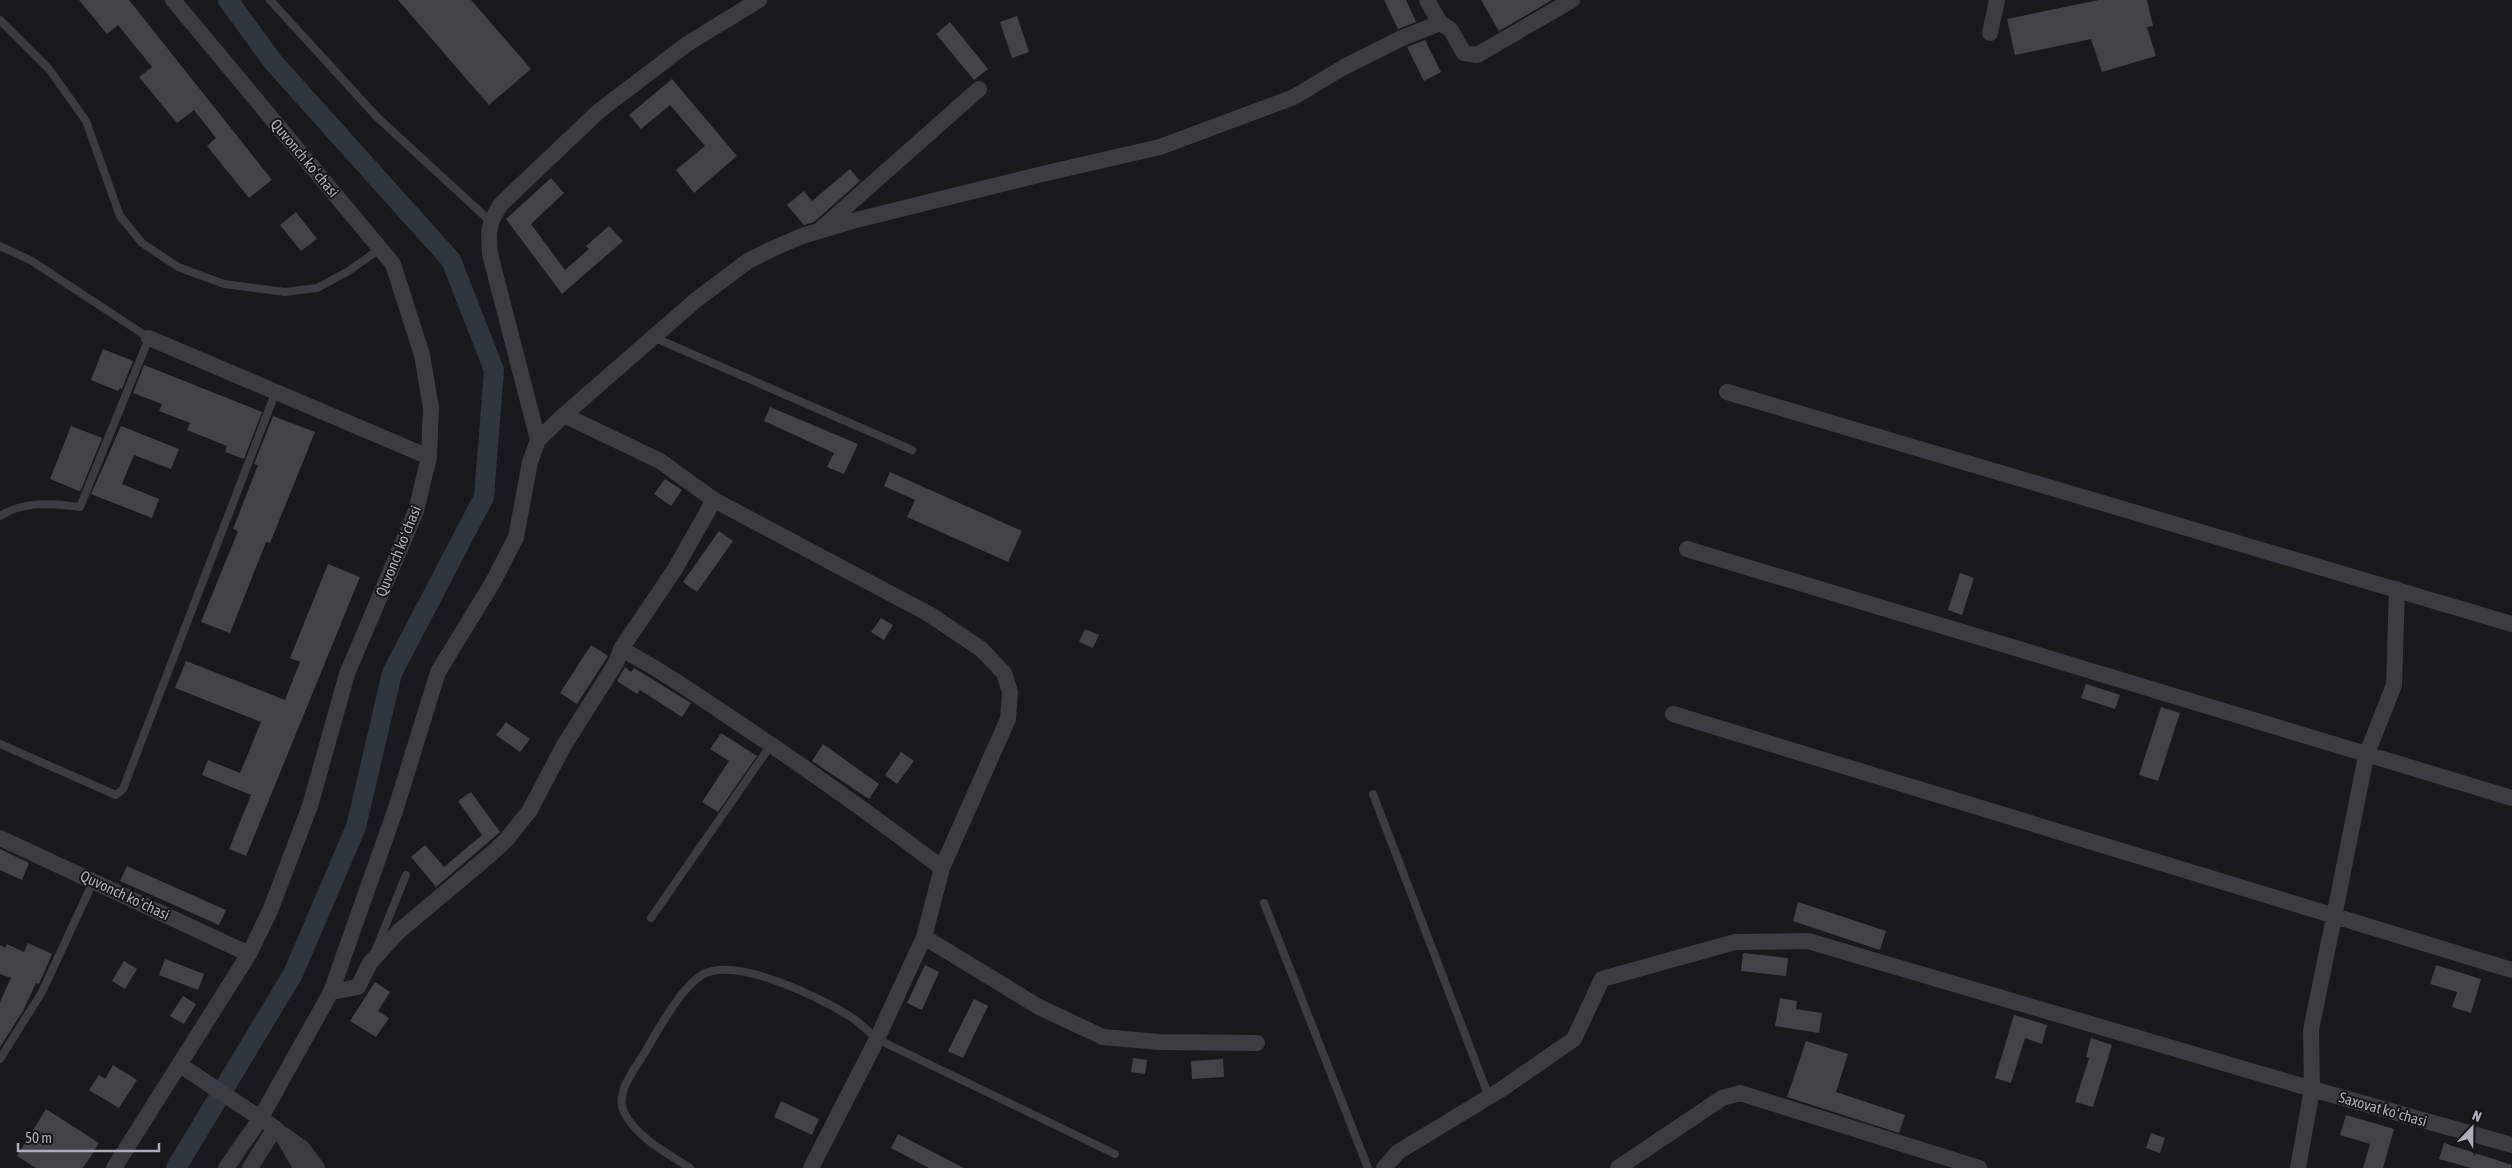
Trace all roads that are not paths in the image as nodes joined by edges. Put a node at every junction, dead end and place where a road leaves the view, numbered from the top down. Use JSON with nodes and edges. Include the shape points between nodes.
{"nodes":[{"id":1,"x":173,"y":0,"type":"edge"},
{"id":2,"x":270,"y":0,"type":"edge"},
{"id":3,"x":759,"y":0,"type":"edge"},
{"id":4,"x":1427,"y":0,"type":"edge"},
{"id":5,"x":1572,"y":0,"type":"edge"},
{"id":6,"x":1997,"y":0,"type":"edge"},
{"id":7,"x":0,"y":20,"type":"edge"},
{"id":8,"x":1440,"y":23,"type":"junction"},
{"id":9,"x":1990,"y":33,"type":"dead end"},
{"id":10,"x":979,"y":89,"type":"dead end"},
{"id":11,"x":490,"y":221,"type":"junction"},
{"id":12,"x":817,"y":232,"type":"junction"},
{"id":13,"x":0,"y":246,"type":"edge"},
{"id":14,"x":380,"y":249,"type":"junction"},
{"id":15,"x":653,"y":337,"type":"junction"},
{"id":16,"x":149,"y":338,"type":"junction"},
{"id":17,"x":276,"y":392,"type":"junction"},
{"id":18,"x":1727,"y":392,"type":"dead end"},
{"id":19,"x":564,"y":414,"type":"junction"},
{"id":20,"x":538,"y":440,"type":"junction"},
{"id":21,"x":912,"y":450,"type":"dead end"},
{"id":22,"x":429,"y":457,"type":"junction"},
{"id":23,"x":714,"y":500,"type":"junction"},
{"id":24,"x":0,"y":516,"type":"edge"},
{"id":25,"x":1687,"y":548,"type":"dead end"},
{"id":26,"x":2397,"y":589,"type":"junction"},
{"id":27,"x":2512,"y":624,"type":"edge"},
{"id":28,"x":621,"y":648,"type":"junction"},
{"id":29,"x":1674,"y":714,"type":"dead end"},
{"id":30,"x":0,"y":744,"type":"edge"},
{"id":31,"x":771,"y":745,"type":"junction"},
{"id":32,"x":2366,"y":756,"type":"junction"},
{"id":33,"x":1373,"y":794,"type":"dead end"},
{"id":34,"x":2512,"y":798,"type":"edge"},
{"id":35,"x":0,"y":838,"type":"edge"},
{"id":36,"x":942,"y":868,"type":"junction"},
{"id":37,"x":406,"y":875,"type":"dead end"},
{"id":38,"x":94,"y":880,"type":"junction"},
{"id":39,"x":1264,"y":903,"type":"dead end"},
{"id":40,"x":2334,"y":917,"type":"junction"},
{"id":41,"x":651,"y":918,"type":"dead end"},
{"id":42,"x":924,"y":937,"type":"junction"},
{"id":43,"x":249,"y":954,"type":"junction"},
{"id":44,"x":370,"y":962,"type":"junction"},
{"id":45,"x":2512,"y":970,"type":"edge"},
{"id":46,"x":332,"y":992,"type":"junction"},
{"id":47,"x":877,"y":1039,"type":"junction"},
{"id":48,"x":1257,"y":1044,"type":"dead end"},
{"id":49,"x":0,"y":1059,"type":"edge"},
{"id":50,"x":180,"y":1065,"type":"junction"},
{"id":51,"x":2312,"y":1089,"type":"junction"},
{"id":52,"x":1489,"y":1097,"type":"junction"},
{"id":53,"x":260,"y":1119,"type":"junction"},
{"id":54,"x":280,"y":1132,"type":"junction"},
{"id":55,"x":2512,"y":1145,"type":"edge"},
{"id":56,"x":1115,"y":1154,"type":"dead end"},
{"id":57,"x":114,"y":1168,"type":"edge"},
{"id":58,"x":226,"y":1168,"type":"edge"},
{"id":59,"x":250,"y":1168,"type":"edge"},
{"id":60,"x":302,"y":1168,"type":"edge"},
{"id":61,"x":317,"y":1168,"type":"edge"},
{"id":62,"x":690,"y":1168,"type":"edge"},
{"id":63,"x":811,"y":1168,"type":"edge"},
{"id":64,"x":1368,"y":1168,"type":"edge"},
{"id":65,"x":1384,"y":1168,"type":"edge"},
{"id":66,"x":1618,"y":1168,"type":"edge"},
{"id":67,"x":1979,"y":1168,"type":"edge"},
{"id":68,"x":2298,"y":1168,"type":"edge"}],
"edges":[{"from":1,"to":14,"type":"street","name":"Quvonch koʻchasi"},
{"from":2,"to":11,"type":"lane","via":[[376,117]]},
{"from":3,"to":11,"type":"street","via":[[687,44],[599,111],[501,204]]},
{"from":4,"to":8,"type":"street"},
{"from":5,"to":8,"type":"street","via":[[1477,55],[1464,53],[1450,29]]},
{"from":6,"to":9,"type":"street"},
{"from":7,"to":14,"type":"lane","via":[[48,69],[86,121],[120,216],[142,243],[178,267],[224,284],[285,292],[317,288]]},
{"from":8,"to":12,"type":"street","via":[[1344,67],[1294,98],[1160,147]]},
{"from":10,"to":12,"type":"street"},
{"from":11,"to":20,"type":"street","via":[[490,254]]},
{"from":12,"to":15,"type":"street","via":[[748,261]]},
{"from":13,"to":16,"type":"lane","via":[[40,267]]},
{"from":14,"to":22,"type":"street","name":"Quvonch koʻchasi","via":[[393,264],[422,355],[431,408]]},
{"from":15,"to":19,"type":"street"},
{"from":15,"to":21,"type":"lane"},
{"from":16,"to":17,"type":"street"},
{"from":16,"to":24,"type":"lane","via":[[80,507],[52,503],[13,509]]},
{"from":17,"to":22,"type":"street"},
{"from":17,"to":30,"type":"lane","via":[[123,789],[116,795]]},
{"from":18,"to":26,"type":"street"},
{"from":19,"to":20,"type":"street"},
{"from":19,"to":23,"type":"street","via":[[660,461]]},
{"from":20,"to":46,"type":"street","via":[[530,462],[516,538],[438,672],[396,808]]},
{"from":22,"to":43,"type":"street","name":"Quvonch koʻchasi","via":[[416,511],[346,674],[310,806],[270,911]]},
{"from":23,"to":28,"type":"street","via":[[674,569]]},
{"from":23,"to":36,"type":"street","via":[[928,614],[981,649],[1004,674],[1010,692],[1008,719]]},
{"from":25,"to":32,"type":"street"},
{"from":26,"to":27,"type":"street"},
{"from":26,"to":32,"type":"street","via":[[2394,685]]},
{"from":28,"to":31,"type":"street","via":[[646,661]]},
{"from":28,"to":44,"type":"street","via":[[616,663],[563,747],[530,810],[507,839],[398,932]]},
{"from":29,"to":40,"type":"street"},
{"from":31,"to":36,"type":"street","via":[[875,816]]},
{"from":31,"to":41,"type":"lane"},
{"from":32,"to":34,"type":"street"},
{"from":32,"to":40,"type":"street"},
{"from":33,"to":52,"type":"lane"},
{"from":35,"to":38,"type":"street","name":"Quvonch koʻchasi"},
{"from":36,"to":42,"type":"street"},
{"from":37,"to":44,"type":"lane"},
{"from":38,"to":43,"type":"street","name":"Quvonch koʻchasi"},
{"from":38,"to":49,"type":"lane","via":[[42,992]]},
{"from":39,"to":64,"type":"lane"},
{"from":40,"to":45,"type":"street"},
{"from":40,"to":51,"type":"street","via":[[2311,1030]]},
{"from":42,"to":47,"type":"street"},
{"from":42,"to":48,"type":"street","via":[[1038,1008],[1103,1036],[1159,1042]]},
{"from":43,"to":50,"type":"street","name":"Quvonch koʻchasi"},
{"from":44,"to":46,"type":"street","via":[[358,987]]},
{"from":46,"to":53,"type":"street"},
{"from":47,"to":56,"type":"lane"},
{"from":47,"to":62,"type":"lane","via":[[854,1020],[808,993],[745,972],[718,968],[701,975],[673,1005],[622,1090],[623,1111],[644,1137]]},
{"from":47,"to":63,"type":"street"},
{"from":50,"to":53,"type":"street"},
{"from":50,"to":57,"type":"street","name":"Quvonch koʻchasi"},
{"from":51,"to":52,"type":"street","name":"Saxovat koʻchasi","via":[[1808,941],[1735,942],[1602,979],[1574,1039]]},
{"from":51,"to":55,"type":"street","name":"Saxovat koʻchasi"},
{"from":51,"to":68,"type":"street"},
{"from":52,"to":65,"type":"street","name":"Saxovat koʻchasi","via":[[1398,1152]]},
{"from":53,"to":54,"type":"street"},
{"from":53,"to":58,"type":"street"},
{"from":54,"to":59,"type":"street"},
{"from":54,"to":60,"type":"street"},
{"from":54,"to":61,"type":"street","via":[[303,1149]]},
{"from":66,"to":67,"type":"street","via":[[1722,1098],[1740,1093]]}]}
